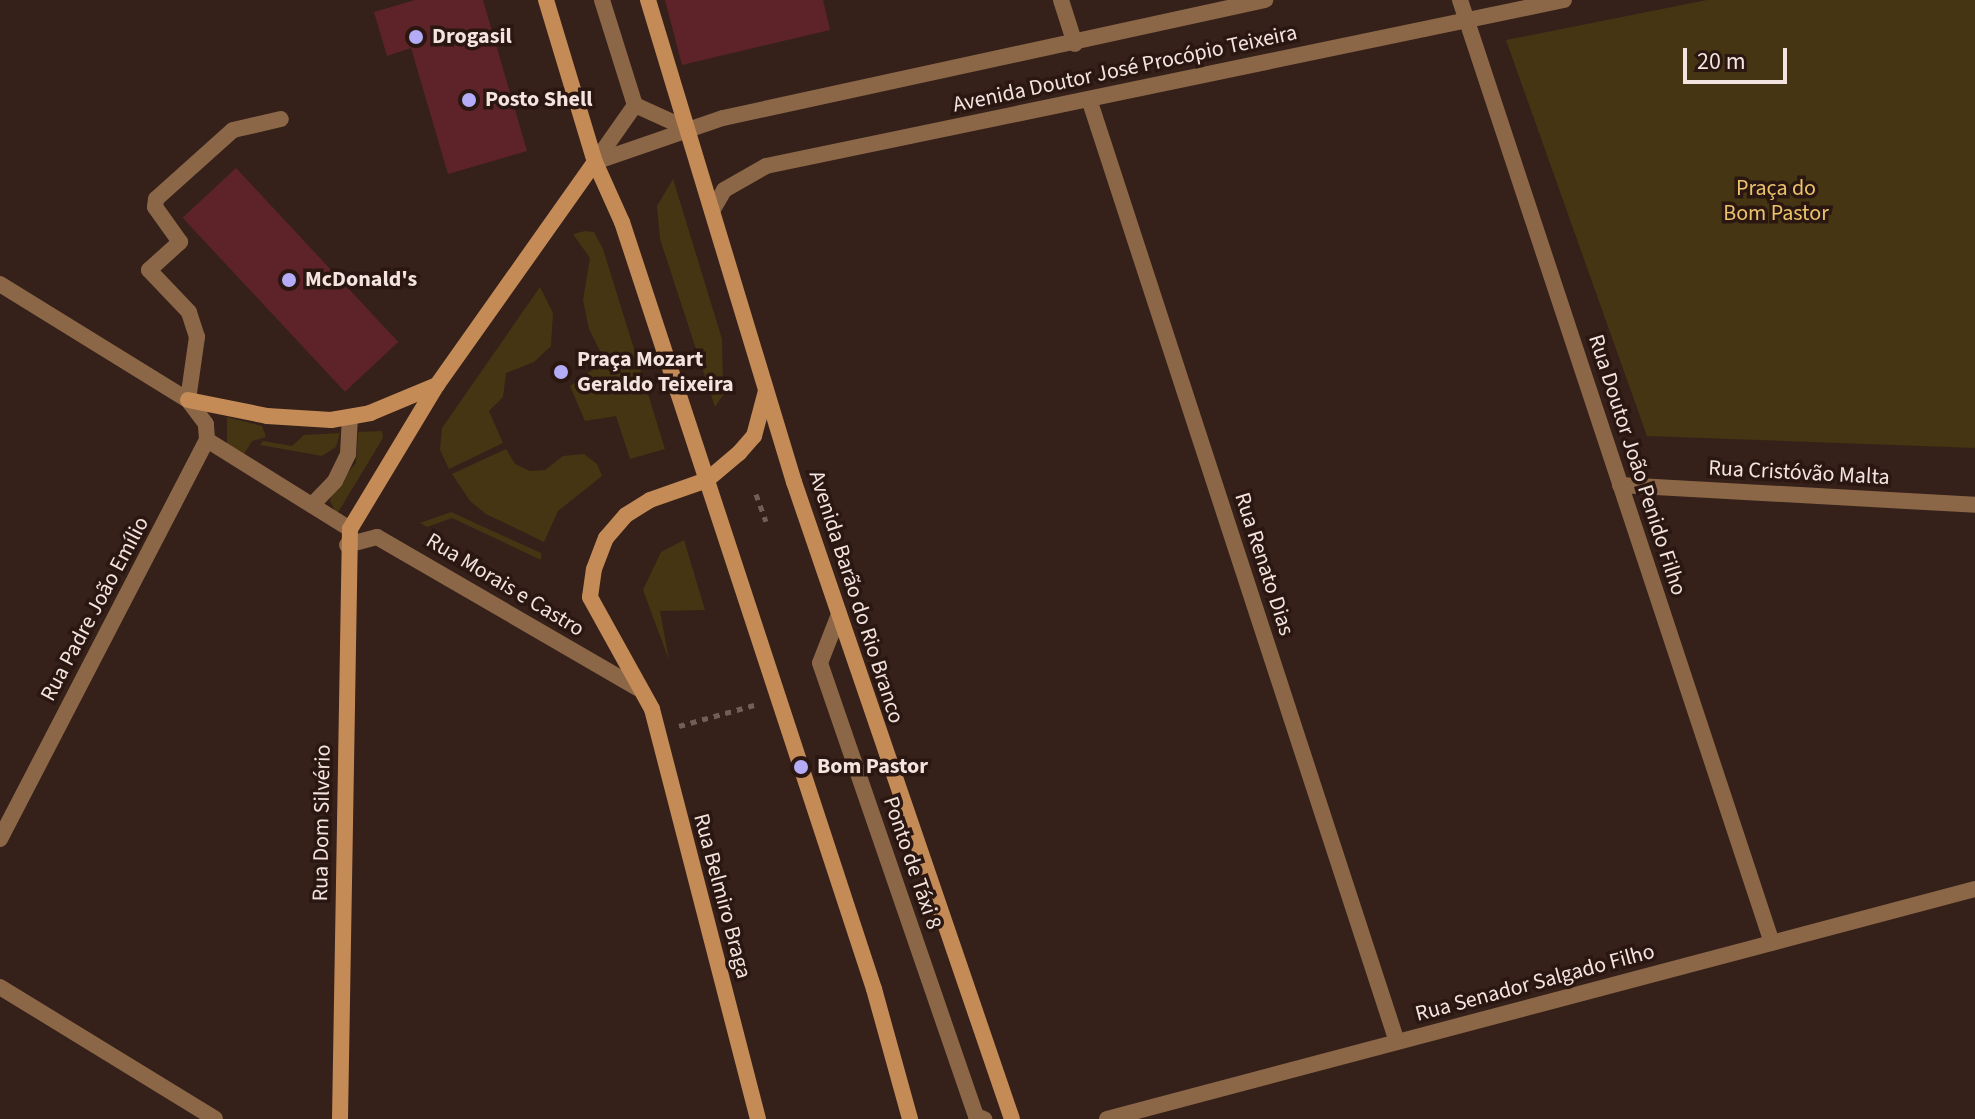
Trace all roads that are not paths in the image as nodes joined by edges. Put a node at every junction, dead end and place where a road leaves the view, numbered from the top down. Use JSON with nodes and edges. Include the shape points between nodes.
{"nodes":[{"id":1,"x":546,"y":0,"type":"edge"},
{"id":2,"x":602,"y":0,"type":"edge"},
{"id":3,"x":648,"y":0,"type":"edge"},
{"id":4,"x":1061,"y":0,"type":"edge"},
{"id":5,"x":1265,"y":0,"type":"edge"},
{"id":6,"x":1460,"y":0,"type":"edge"},
{"id":7,"x":1564,"y":0,"type":"edge"},
{"id":8,"x":1466,"y":20,"type":"junction"},
{"id":9,"x":1075,"y":44,"type":"junction"},
{"id":10,"x":1089,"y":99,"type":"junction"},
{"id":11,"x":635,"y":105,"type":"junction"},
{"id":12,"x":281,"y":119,"type":"dead end"},
{"id":13,"x":688,"y":129,"type":"junction"},
{"id":14,"x":595,"y":162,"type":"junction"},
{"id":15,"x":712,"y":211,"type":"junction"},
{"id":16,"x":0,"y":284,"type":"edge"},
{"id":17,"x":437,"y":385,"type":"junction"},
{"id":18,"x":767,"y":389,"type":"junction"},
{"id":19,"x":188,"y":400,"type":"junction"},
{"id":20,"x":350,"y":418,"type":"junction"},
{"id":21,"x":207,"y":440,"type":"junction"},
{"id":22,"x":707,"y":480,"type":"junction"},
{"id":23,"x":1620,"y":485,"type":"junction"},
{"id":24,"x":312,"y":505,"type":"junction"},
{"id":25,"x":1975,"y":505,"type":"edge"},
{"id":26,"x":349,"y":537,"type":"junction"},
{"id":27,"x":838,"y":617,"type":"junction"},
{"id":28,"x":637,"y":688,"type":"junction"},
{"id":29,"x":0,"y":839,"type":"edge"},
{"id":30,"x":1975,"y":889,"type":"edge"},
{"id":31,"x":1772,"y":943,"type":"junction"},
{"id":32,"x":0,"y":987,"type":"edge"},
{"id":33,"x":874,"y":989,"type":"junction"},
{"id":34,"x":1397,"y":1042,"type":"junction"},
{"id":35,"x":215,"y":1119,"type":"edge"},
{"id":36,"x":340,"y":1119,"type":"edge"},
{"id":37,"x":758,"y":1119,"type":"edge"},
{"id":38,"x":910,"y":1119,"type":"edge"},
{"id":39,"x":921,"y":1119,"type":"edge"},
{"id":40,"x":984,"y":1119,"type":"edge"},
{"id":41,"x":1012,"y":1119,"type":"edge"},
{"id":42,"x":1107,"y":1119,"type":"edge"}],
"edges":[{"from":1,"to":14,"type":"main road"},
{"from":2,"to":11,"type":"street"},
{"from":3,"to":13,"type":"main road","name":"Avenida Barão do Rio Branco"},
{"from":4,"to":9,"type":"street"},
{"from":5,"to":9,"type":"street","name":"Avenida Doutor José Procópio Teixeira"},
{"from":6,"to":8,"type":"street","name":"Rua Doutor João Penido Filho"},
{"from":7,"to":8,"type":"street","name":"Avenida Doutor José Procópio Teixeira"},
{"from":8,"to":10,"type":"street","name":"Avenida Doutor José Procópio Teixeira"},
{"from":8,"to":23,"type":"street","name":"Rua Doutor João Penido Filho"},
{"from":9,"to":13,"type":"street","name":"Avenida Doutor José Procópio Teixeira"},
{"from":10,"to":15,"type":"street","name":"Avenida Doutor José Procópio Teixeira","via":[[766,166],[724,190]]},
{"from":10,"to":34,"type":"street","name":"Rua Renato Dias"},
{"from":11,"to":13,"type":"street"},
{"from":11,"to":14,"type":"street"},
{"from":12,"to":19,"type":"street","via":[[233,130],[159,193],[155,207],[180,242],[149,270],[189,312],[197,337]]},
{"from":13,"to":14,"type":"street"},
{"from":13,"to":15,"type":"main road","name":"Avenida Barão do Rio Branco"},
{"from":14,"to":17,"type":"main road"},
{"from":14,"to":22,"type":"main road","via":[[622,222]]},
{"from":15,"to":18,"type":"main road","name":"Avenida Barão do Rio Branco"},
{"from":16,"to":19,"type":"street"},
{"from":17,"to":20,"type":"main road"},
{"from":17,"to":26,"type":"main road"},
{"from":18,"to":22,"type":"main road","via":[[754,436]]},
{"from":18,"to":27,"type":"main road","name":"Avenida Barão do Rio Branco"},
{"from":19,"to":20,"type":"main road","via":[[267,416]]},
{"from":19,"to":21,"type":"street","via":[[206,424]]},
{"from":20,"to":24,"type":"street","via":[[348,454],[335,481]]},
{"from":21,"to":24,"type":"street"},
{"from":21,"to":29,"type":"street","name":"Rua Padre João Emílio"},
{"from":22,"to":28,"type":"main road","name":"Rua Belmiro Braga","via":[[650,500],[626,515],[606,538],[594,569],[590,597]]},
{"from":22,"to":33,"type":"main road"},
{"from":23,"to":25,"type":"street","name":"Rua Cristóvão Malta"},
{"from":23,"to":31,"type":"street","name":"Rua Doutor João Penido Filho"},
{"from":24,"to":26,"type":"street"},
{"from":26,"to":28,"type":"street","name":"Rua Morais e Castro","via":[[377,537]]},
{"from":26,"to":36,"type":"main road","name":"Rua Dom Silvério"},
{"from":27,"to":40,"type":"street","name":"Ponto de Táxi 8","via":[[820,663],[976,1116]]},
{"from":27,"to":41,"type":"main road","name":"Avenida Barão do Rio Branco"},
{"from":28,"to":37,"type":"main road","name":"Rua Belmiro Braga","via":[[652,709]]},
{"from":30,"to":31,"type":"street","name":"Rua Senador Salgado Filho"},
{"from":31,"to":34,"type":"street","name":"Rua Senador Salgado Filho"},
{"from":32,"to":35,"type":"street"},
{"from":33,"to":38,"type":"main road"},
{"from":33,"to":39,"type":"main road","via":[[892,1018]]},
{"from":34,"to":42,"type":"street","name":"Rua Senador Salgado Filho"}]}
